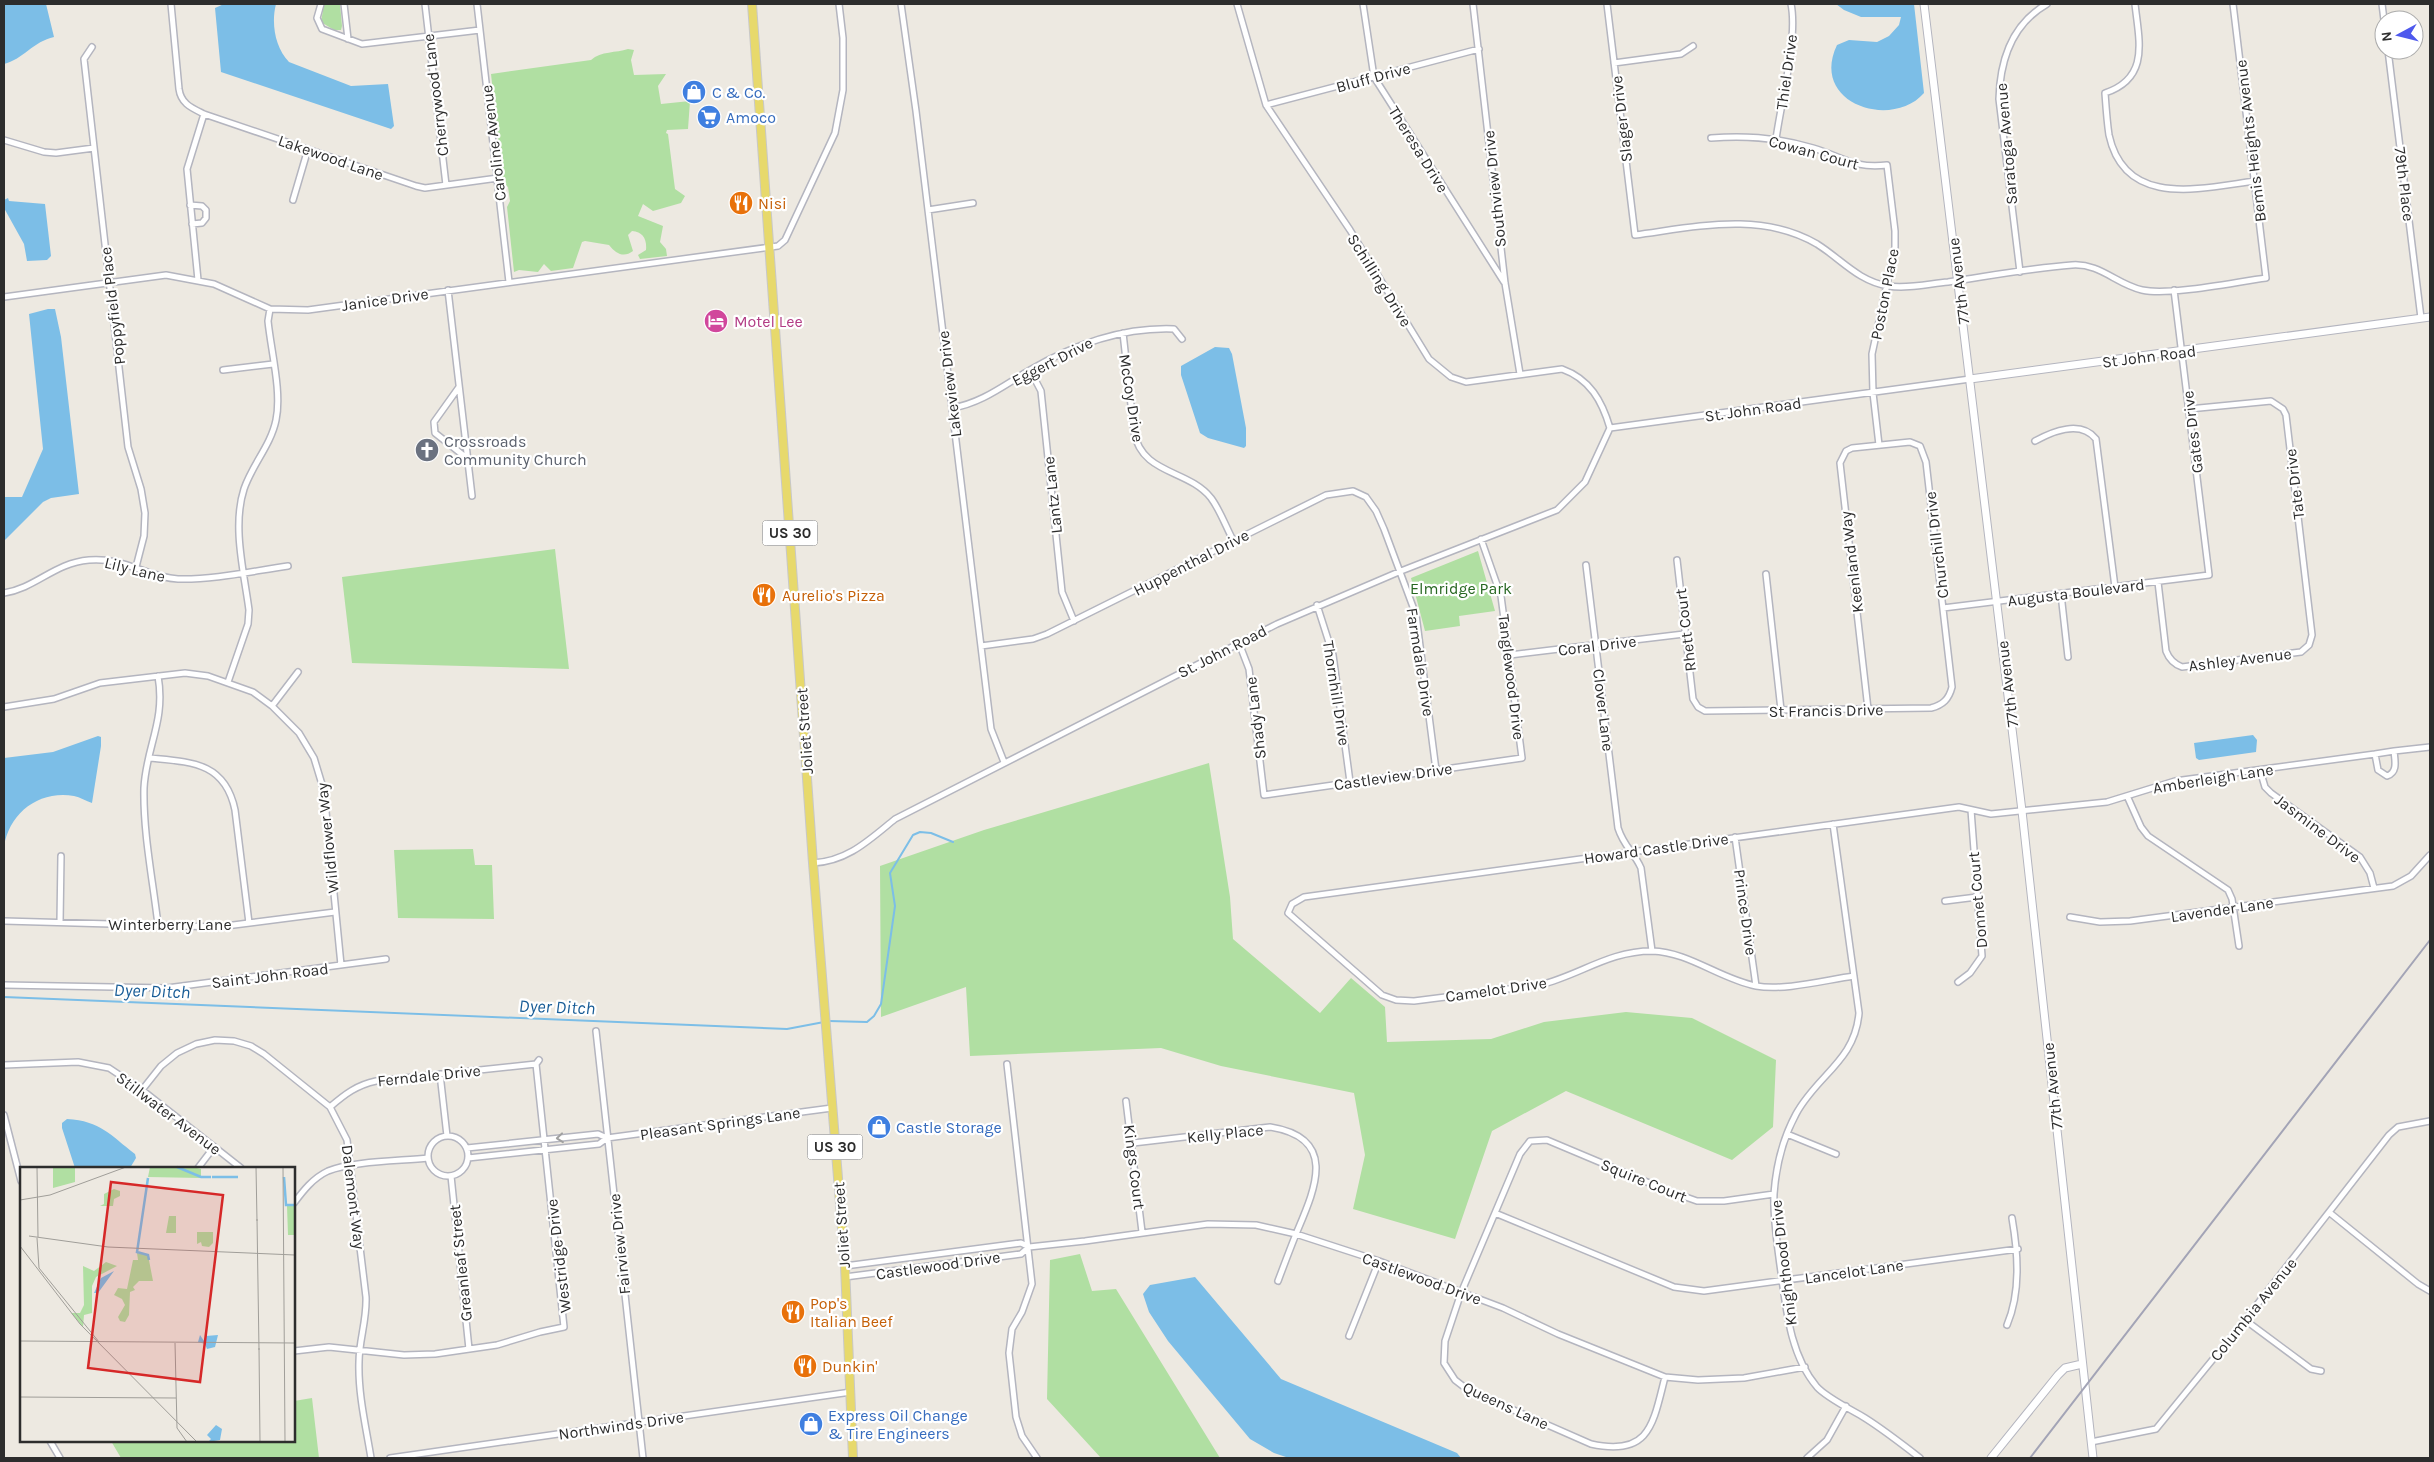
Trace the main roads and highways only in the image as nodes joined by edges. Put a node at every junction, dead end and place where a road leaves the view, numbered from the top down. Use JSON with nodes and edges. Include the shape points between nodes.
{"nodes":[{"id":1,"x":752,"y":4,"type":"edge"},
{"id":2,"x":853,"y":1458,"type":"edge"}],
"edges":[{"from":1,"to":2,"type":"main road","name":"Joliet Street","number":"US 30","via":[[845,1277]]}]}
